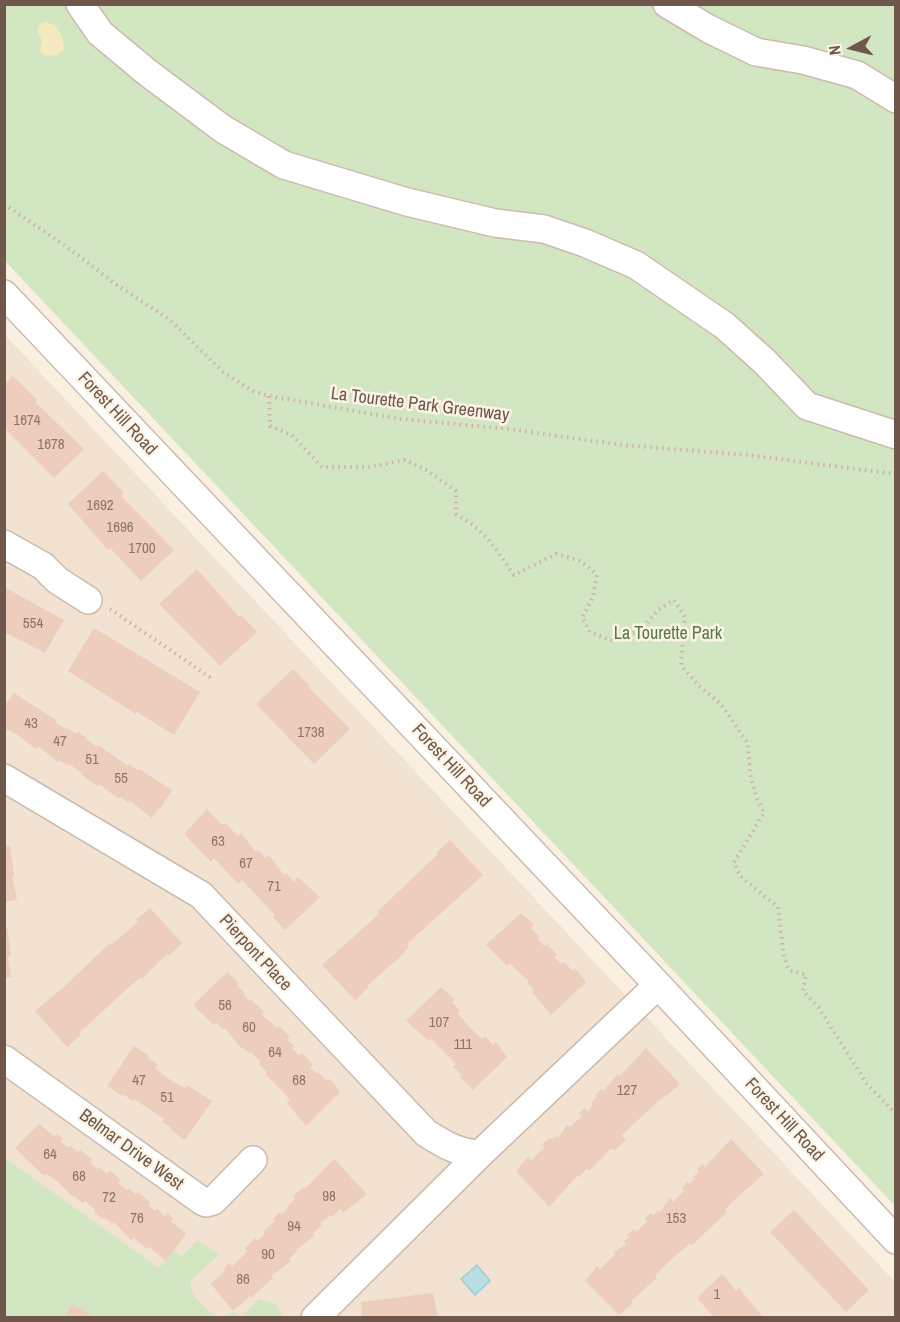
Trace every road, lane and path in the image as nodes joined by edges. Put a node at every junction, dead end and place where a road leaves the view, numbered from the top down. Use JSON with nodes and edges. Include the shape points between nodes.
{"nodes":[{"id":1,"x":80,"y":4,"type":"edge"},
{"id":2,"x":667,"y":4,"type":"edge"},
{"id":3,"x":896,"y":99,"type":"edge"},
{"id":4,"x":4,"y":204,"type":"edge"},
{"id":5,"x":4,"y":294,"type":"edge"},
{"id":6,"x":269,"y":396,"type":"junction"},
{"id":7,"x":896,"y":435,"type":"edge"},
{"id":8,"x":896,"y":474,"type":"edge"},
{"id":9,"x":4,"y":544,"type":"edge"},
{"id":10,"x":97,"y":603,"type":"joint"},
{"id":11,"x":211,"y":678,"type":"dead end"},
{"id":12,"x":4,"y":778,"type":"edge"},
{"id":13,"x":658,"y":986,"type":"junction"},
{"id":14,"x":4,"y":1059,"type":"edge"},
{"id":15,"x":896,"y":1114,"type":"edge"},
{"id":16,"x":480,"y":1154,"type":"junction"},
{"id":17,"x":253,"y":1160,"type":"dead end"},
{"id":18,"x":896,"y":1240,"type":"edge"},
{"id":19,"x":315,"y":1317,"type":"edge"}],
"edges":[{"from":1,"to":7,"type":"street","via":[[100,33],[148,73],[223,129],[284,165],[407,202],[495,223],[544,229],[636,265],[725,326],[807,406]]},
{"from":2,"to":3,"type":"street","via":[[756,52],[857,75]]},
{"from":4,"to":6,"type":"path","name":"La Tourette Park Greenway","via":[[170,320],[223,372]]},
{"from":5,"to":13,"type":"street","name":"Forest Hill Road"},
{"from":6,"to":8,"type":"path","name":"La Tourette Park Greenway","via":[[401,419],[623,445],[747,454]]},
{"from":6,"to":15,"type":"path","via":[[270,426],[292,435],[322,467],[370,467],[405,460],[456,491],[456,514],[476,525],[514,575],[556,554],[581,561],[597,575],[593,597],[582,618],[590,632],[613,641],[641,630],[658,610],[674,600],[685,617],[681,665],[721,704],[748,744],[750,773],[764,813],[734,862],[740,876],[778,907],[789,970],[806,975],[803,991],[819,1008],[867,1084]]},
{"from":9,"to":10,"type":"street"},
{"from":10,"to":11,"type":"path"},
{"from":12,"to":16,"type":"street","name":"Pierpont Place","via":[[201,895],[426,1133],[452,1149]]},
{"from":13,"to":16,"type":"street"},
{"from":13,"to":18,"type":"street","name":"Forest Hill Road"},
{"from":14,"to":17,"type":"street","name":"Belmar Drive West","via":[[206,1203],[213,1201]]},
{"from":16,"to":19,"type":"street"}]}
